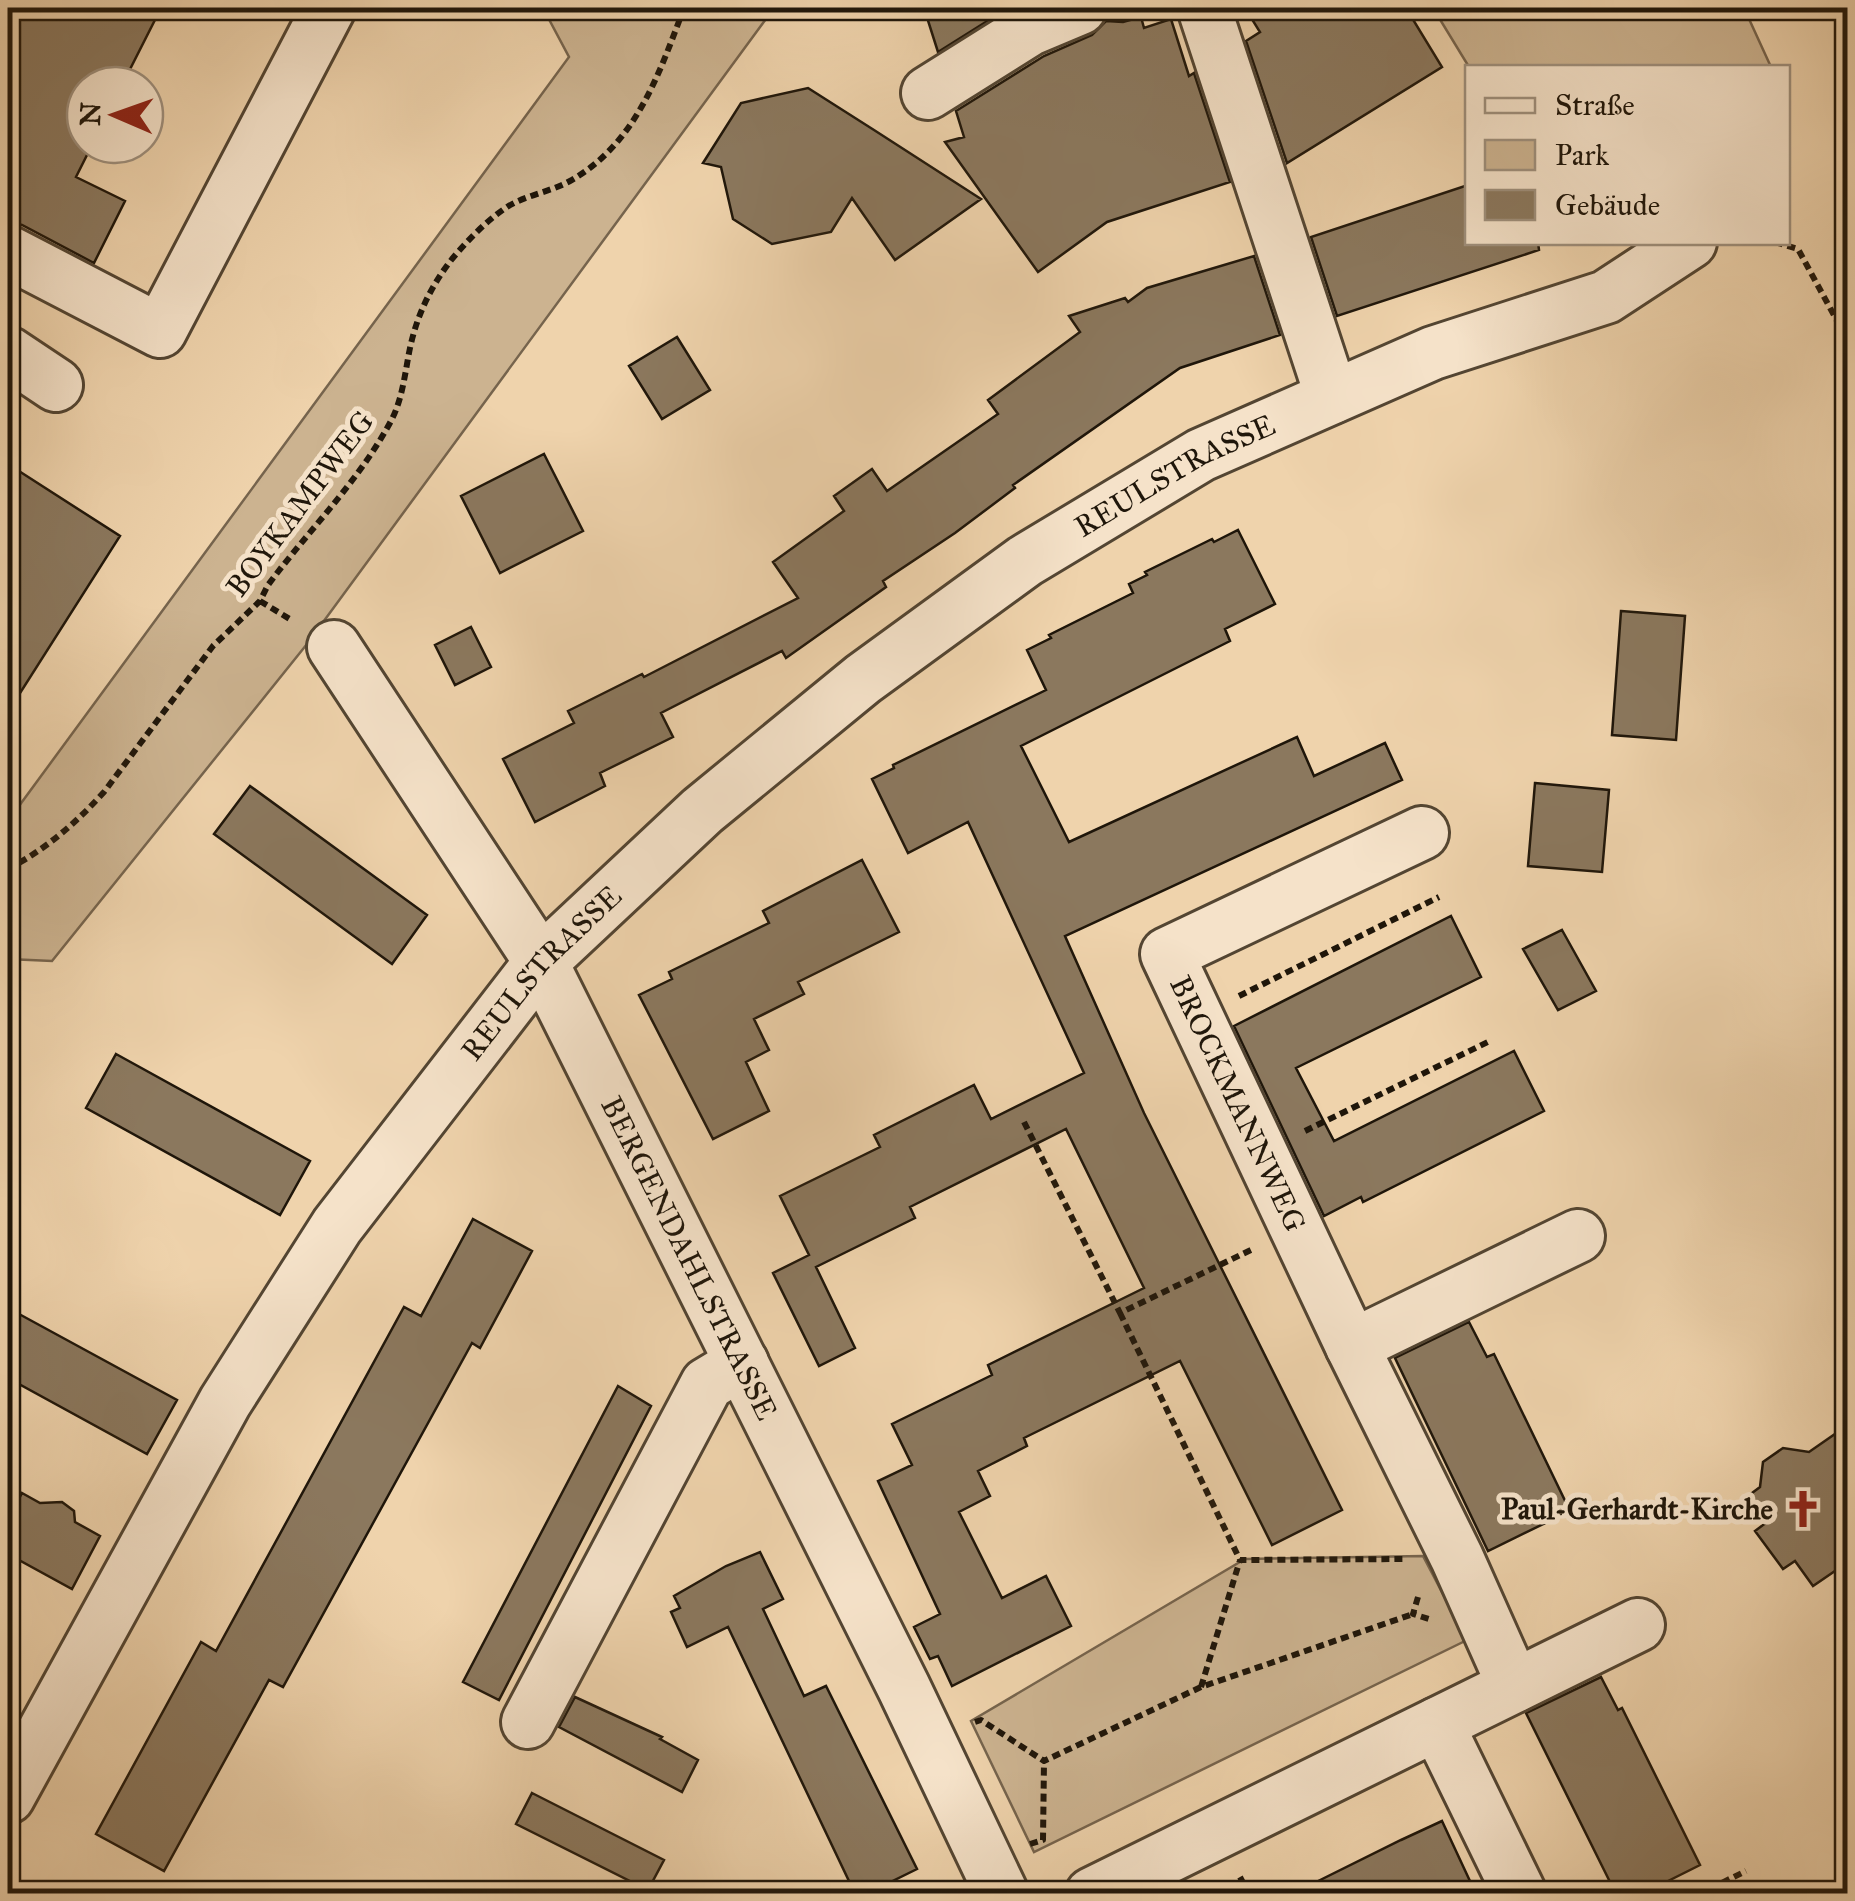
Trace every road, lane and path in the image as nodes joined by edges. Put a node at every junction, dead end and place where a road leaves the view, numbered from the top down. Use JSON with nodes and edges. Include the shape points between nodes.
{"nodes":[{"id":1,"x":329,"y":8,"type":"edge"},
{"id":2,"x":684,"y":8,"type":"edge"},
{"id":3,"x":1080,"y":8,"type":"edge"},
{"id":4,"x":1204,"y":8,"type":"edge"},
{"id":5,"x":928,"y":93,"type":"dead end"},
{"id":6,"x":1685,"y":245,"type":"edge"},
{"id":7,"x":1785,"y":245,"type":"edge"},
{"id":8,"x":8,"y":252,"type":"edge"},
{"id":9,"x":1848,"y":340,"type":"edge"},
{"id":10,"x":8,"y":353,"type":"edge"},
{"id":11,"x":56,"y":385,"type":"dead end"},
{"id":12,"x":1332,"y":397,"type":"junction"},
{"id":13,"x":334,"y":647,"type":"dead end"},
{"id":14,"x":1422,"y":833,"type":"dead end"},
{"id":15,"x":8,"y":869,"type":"edge"},
{"id":16,"x":1439,"y":897,"type":"dead end"},
{"id":17,"x":541,"y":962,"type":"junction"},
{"id":18,"x":1197,"y":1016,"type":"junction"},
{"id":19,"x":1492,"y":1040,"type":"dead end"},
{"id":20,"x":1024,"y":1122,"type":"dead end"},
{"id":21,"x":1263,"y":1152,"type":"junction"},
{"id":22,"x":1298,"y":1226,"type":"junction"},
{"id":23,"x":1578,"y":1236,"type":"dead end"},
{"id":24,"x":1120,"y":1313,"type":"junction"},
{"id":25,"x":1352,"y":1346,"type":"junction"},
{"id":26,"x":742,"y":1362,"type":"junction"},
{"id":27,"x":1457,"y":1558,"type":"junction"},
{"id":28,"x":1240,"y":1560,"type":"junction"},
{"id":29,"x":1412,"y":1614,"type":"dead end"},
{"id":30,"x":1638,"y":1624,"type":"dead end"},
{"id":31,"x":1201,"y":1686,"type":"junction"},
{"id":32,"x":1514,"y":1686,"type":"junction"},
{"id":33,"x":528,"y":1722,"type":"dead end"},
{"id":34,"x":1436,"y":1724,"type":"junction"},
{"id":35,"x":928,"y":1738,"type":"junction"},
{"id":36,"x":1044,"y":1761,"type":"junction"},
{"id":37,"x":8,"y":1797,"type":"edge"},
{"id":38,"x":1746,"y":1871,"type":"dead end"},
{"id":39,"x":993,"y":1873,"type":"edge"},
{"id":40,"x":1092,"y":1894,"type":"edge"},
{"id":41,"x":1520,"y":1894,"type":"edge"},
{"id":42,"x":1699,"y":1894,"type":"edge"}],
"edges":[{"from":1,"to":8,"type":"street","via":[[160,330]]},
{"from":2,"to":15,"type":"path","name":"BOYKAMPWEG","via":[[648,100],[620,140],[591,168],[508,206],[450,262],[417,321],[393,418],[260,601],[213,646],[84,814]]},
{"from":3,"to":5,"type":"street","via":[[1030,29]]},
{"from":4,"to":12,"type":"street"},
{"from":6,"to":12,"type":"street","name":"REULSTRASSE","via":[[1606,296],[1433,353]]},
{"from":7,"to":9,"type":"path","via":[[1798,249]]},
{"from":10,"to":11,"type":"street"},
{"from":12,"to":17,"type":"street","name":"REULSTRASSE","via":[[1201,455],[1025,561],[863,679],[702,811]]},
{"from":13,"to":17,"type":"street","name":"BERGENDAHLSTRASSE"},
{"from":14,"to":18,"type":"street","name":"BROCKMANNWEG","via":[[1167,954]]},
{"from":16,"to":18,"type":"path"},
{"from":17,"to":26,"type":"street","name":"BERGENDAHLSTRASSE"},
{"from":17,"to":37,"type":"street","name":"REULSTRASSE","via":[[338,1226],[225,1402]]},
{"from":18,"to":21,"type":"street","name":"BROCKMANNWEG"},
{"from":19,"to":21,"type":"path"},
{"from":20,"to":24,"type":"path"},
{"from":21,"to":22,"type":"street","name":"BROCKMANNWEG"},
{"from":22,"to":24,"type":"path"},
{"from":22,"to":25,"type":"street","name":"BROCKMANNWEG"},
{"from":23,"to":25,"type":"street"},
{"from":24,"to":28,"type":"path"},
{"from":25,"to":27,"type":"street","name":"BROCKMANNWEG"},
{"from":26,"to":33,"type":"street","via":[[708,1384]]},
{"from":26,"to":35,"type":"street","name":"BERGENDAHLSTRASSE"},
{"from":27,"to":28,"type":"path"},
{"from":27,"to":32,"type":"street","name":"BROCKMANNWEG"},
{"from":28,"to":31,"type":"path"},
{"from":29,"to":31,"type":"path"},
{"from":30,"to":32,"type":"street"},
{"from":31,"to":36,"type":"path"},
{"from":32,"to":34,"type":"street"},
{"from":34,"to":40,"type":"street"},
{"from":34,"to":41,"type":"street"},
{"from":35,"to":36,"type":"path","via":[[981,1720]]},
{"from":35,"to":39,"type":"street","name":"BERGENDAHLSTRASSE"},
{"from":36,"to":39,"type":"path","via":[[1043,1840],[1031,1845],[1022,1836]]},
{"from":38,"to":42,"type":"path"}]}
